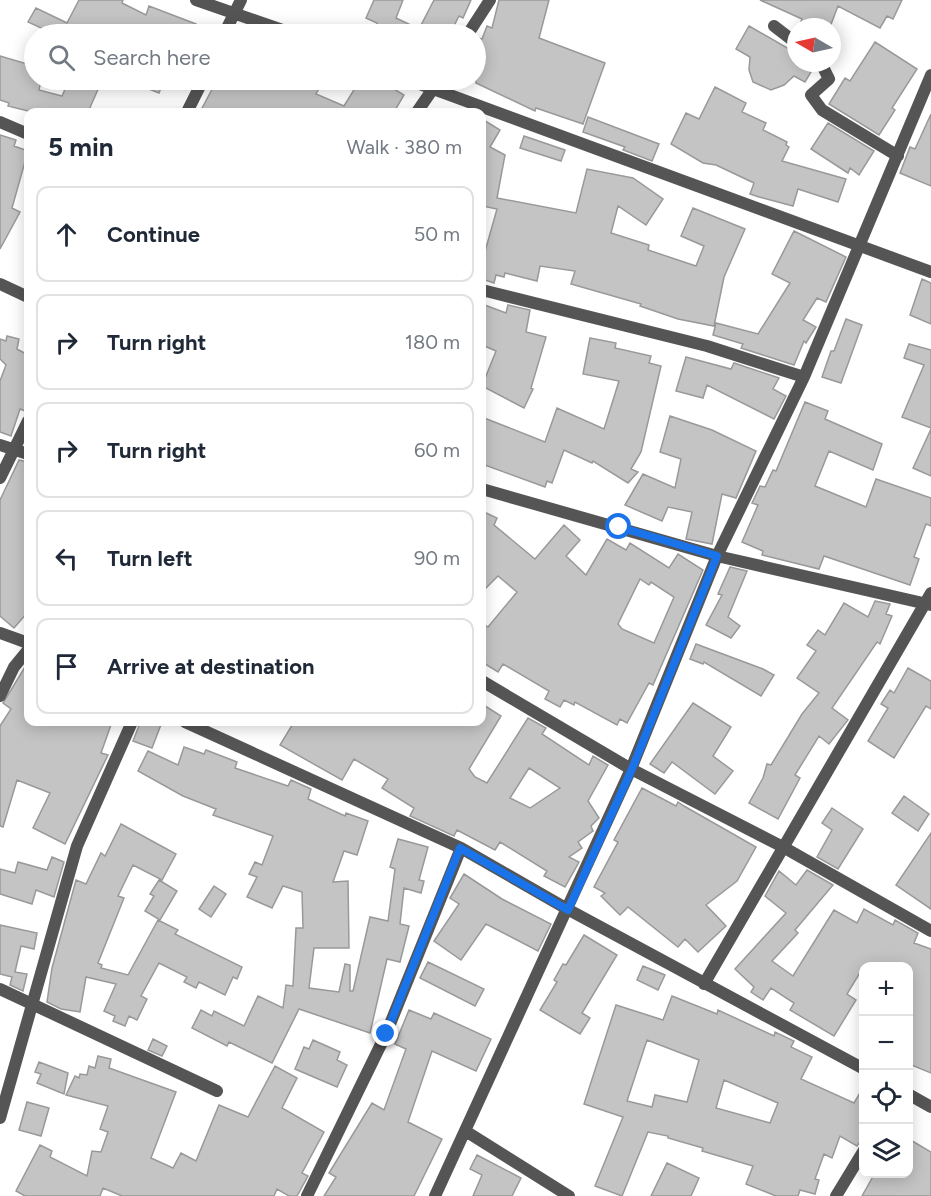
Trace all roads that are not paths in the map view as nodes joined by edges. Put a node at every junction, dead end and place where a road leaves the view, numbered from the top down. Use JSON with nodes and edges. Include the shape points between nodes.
{"nodes":[{"id":1,"x":196,"y":0,"type":"edge"},
{"id":2,"x":490,"y":0,"type":"edge"},
{"id":3,"x":238,"y":6,"type":"edge"},
{"id":4,"x":229,"y":24,"type":"edge"},
{"id":5,"x":274,"y":24,"type":"edge"},
{"id":6,"x":474,"y":24,"type":"edge"},
{"id":7,"x":774,"y":26,"type":"dead end"},
{"id":8,"x":787,"y":36,"type":"edge"},
{"id":9,"x":826,"y":72,"type":"edge"},
{"id":10,"x":931,"y":75,"type":"edge"},
{"id":11,"x":198,"y":90,"type":"edge"},
{"id":12,"x":432,"y":90,"type":"edge"},
{"id":13,"x":452,"y":90,"type":"edge"},
{"id":14,"x":189,"y":108,"type":"edge"},
{"id":15,"x":420,"y":108,"type":"edge"},
{"id":16,"x":0,"y":122,"type":"edge"},
{"id":17,"x":24,"y":132,"type":"edge"},
{"id":18,"x":898,"y":156,"type":"junction"},
{"id":19,"x":861,"y":244,"type":"junction"},
{"id":20,"x":931,"y":272,"type":"edge"},
{"id":21,"x":0,"y":284,"type":"edge"},
{"id":22,"x":486,"y":291,"type":"edge"},
{"id":23,"x":24,"y":295,"type":"edge"},
{"id":24,"x":804,"y":378,"type":"junction"},
{"id":25,"x":24,"y":430,"type":"edge"},
{"id":26,"x":0,"y":445,"type":"edge"},
{"id":27,"x":16,"y":448,"type":"junction"},
{"id":28,"x":24,"y":452,"type":"edge"},
{"id":29,"x":0,"y":477,"type":"edge"},
{"id":30,"x":486,"y":490,"type":"edge"},
{"id":31,"x":717,"y":556,"type":"junction"},
{"id":32,"x":929,"y":600,"type":"edge"},
{"id":33,"x":0,"y":633,"type":"edge"},
{"id":34,"x":24,"y":642,"type":"edge"},
{"id":35,"x":24,"y":655,"type":"edge"},
{"id":36,"x":486,"y":683,"type":"edge"},
{"id":37,"x":0,"y":696,"type":"edge"},
{"id":38,"x":130,"y":726,"type":"edge"},
{"id":39,"x":194,"y":726,"type":"edge"},
{"id":40,"x":632,"y":769,"type":"junction"},
{"id":41,"x":783,"y":847,"type":"junction"},
{"id":42,"x":460,"y":848,"type":"junction"},
{"id":43,"x":568,"y":910,"type":"junction"},
{"id":44,"x":931,"y":932,"type":"edge"},
{"id":45,"x":704,"y":984,"type":"junction"},
{"id":46,"x":0,"y":990,"type":"edge"},
{"id":47,"x":30,"y":1003,"type":"junction"},
{"id":48,"x":859,"y":1067,"type":"edge"},
{"id":49,"x":217,"y":1091,"type":"dead end"},
{"id":50,"x":913,"y":1096,"type":"edge"},
{"id":51,"x":931,"y":1107,"type":"edge"},
{"id":52,"x":0,"y":1118,"type":"edge"},
{"id":53,"x":466,"y":1132,"type":"junction"},
{"id":54,"x":859,"y":1158,"type":"edge"},
{"id":55,"x":307,"y":1196,"type":"edge"},
{"id":56,"x":435,"y":1196,"type":"edge"},
{"id":57,"x":569,"y":1196,"type":"edge"},
{"id":58,"x":836,"y":1196,"type":"edge"}],
"edges":[{"from":1,"to":3,"type":"street"},
{"from":2,"to":6,"type":"street"},
{"from":3,"to":4,"type":"street"},
{"from":3,"to":5,"type":"street"},
{"from":7,"to":8,"type":"street"},
{"from":9,"to":18,"type":"street","via":[[829,79],[811,96],[815,102]]},
{"from":10,"to":18,"type":"street"},
{"from":11,"to":14,"type":"street"},
{"from":12,"to":15,"type":"street"},
{"from":13,"to":19,"type":"street"},
{"from":16,"to":17,"type":"street"},
{"from":18,"to":19,"type":"street"},
{"from":19,"to":20,"type":"street"},
{"from":19,"to":24,"type":"street"},
{"from":21,"to":23,"type":"street"},
{"from":22,"to":24,"type":"street","via":[[707,346]]},
{"from":24,"to":31,"type":"street"},
{"from":25,"to":27,"type":"street"},
{"from":26,"to":27,"type":"street"},
{"from":27,"to":28,"type":"street"},
{"from":27,"to":29,"type":"street"},
{"from":30,"to":31,"type":"street"},
{"from":31,"to":32,"type":"street"},
{"from":31,"to":40,"type":"street"},
{"from":32,"to":41,"type":"street"},
{"from":33,"to":34,"type":"street"},
{"from":35,"to":37,"type":"street"},
{"from":36,"to":40,"type":"street"},
{"from":38,"to":47,"type":"street","via":[[77,846]]},
{"from":39,"to":42,"type":"street"},
{"from":40,"to":41,"type":"street"},
{"from":40,"to":43,"type":"street"},
{"from":41,"to":44,"type":"street"},
{"from":41,"to":45,"type":"street"},
{"from":42,"to":43,"type":"street"},
{"from":42,"to":55,"type":"street","via":[[386,1034]]},
{"from":43,"to":45,"type":"street"},
{"from":43,"to":53,"type":"street"},
{"from":45,"to":48,"type":"street"},
{"from":46,"to":47,"type":"street"},
{"from":47,"to":49,"type":"street"},
{"from":47,"to":52,"type":"street"},
{"from":50,"to":51,"type":"street"},
{"from":53,"to":56,"type":"street"},
{"from":53,"to":57,"type":"street"},
{"from":54,"to":58,"type":"street"}]}
